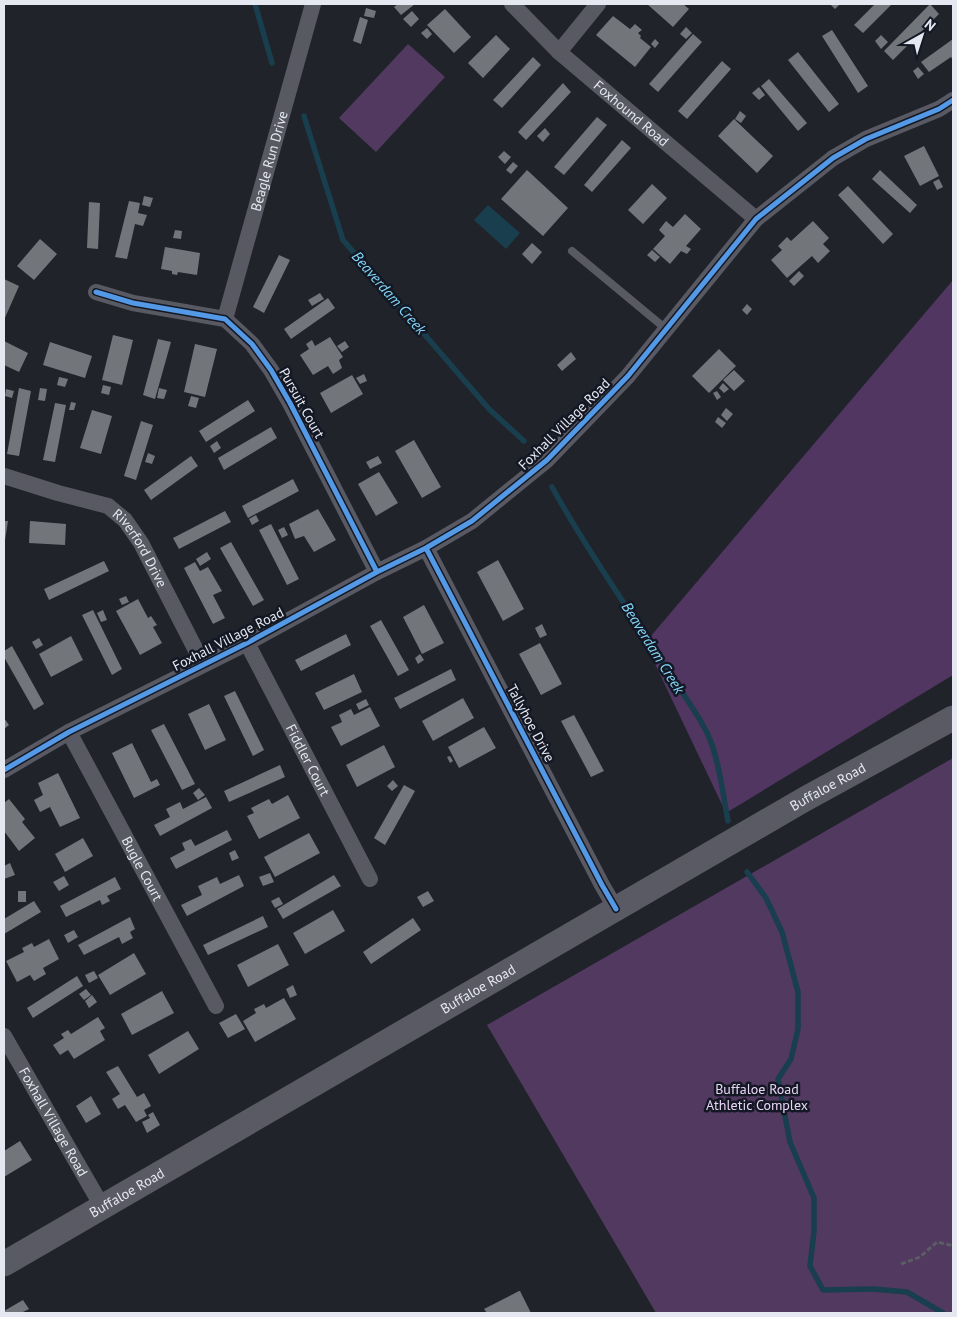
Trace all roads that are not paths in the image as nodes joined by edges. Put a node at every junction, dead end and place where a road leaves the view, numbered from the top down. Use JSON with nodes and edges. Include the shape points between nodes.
{"nodes":[{"id":1,"x":313,"y":4,"type":"edge"},
{"id":2,"x":512,"y":4,"type":"edge"},
{"id":3,"x":598,"y":4,"type":"edge"},
{"id":4,"x":559,"y":52,"type":"junction"},
{"id":5,"x":953,"y":100,"type":"edge"},
{"id":6,"x":756,"y":219,"type":"junction"},
{"id":7,"x":572,"y":251,"type":"dead end"},
{"id":8,"x":96,"y":292,"type":"dead end"},
{"id":9,"x":225,"y":319,"type":"junction"},
{"id":10,"x":666,"y":329,"type":"junction"},
{"id":11,"x":4,"y":476,"type":"edge"},
{"id":12,"x":426,"y":548,"type":"junction"},
{"id":13,"x":377,"y":572,"type":"junction"},
{"id":14,"x":247,"y":643,"type":"junction"},
{"id":15,"x":203,"y":664,"type":"junction"},
{"id":16,"x":953,"y":718,"type":"edge"},
{"id":17,"x":69,"y":732,"type":"junction"},
{"id":18,"x":4,"y":770,"type":"edge"},
{"id":19,"x":370,"y":879,"type":"dead end"},
{"id":20,"x":616,"y":909,"type":"junction"},
{"id":21,"x":216,"y":1006,"type":"dead end"},
{"id":22,"x":4,"y":1036,"type":"edge"},
{"id":23,"x":103,"y":1208,"type":"junction"},
{"id":24,"x":4,"y":1264,"type":"edge"}],
"edges":[{"from":1,"to":9,"type":"street","name":"Beagle Run Drive"},
{"from":2,"to":4,"type":"street","name":"Foxhound Road"},
{"from":3,"to":4,"type":"street"},
{"from":4,"to":6,"type":"street","name":"Foxhound Road"},
{"from":5,"to":6,"type":"street","name":"Foxhall Village Road","via":[[832,158]]},
{"from":6,"to":10,"type":"street","name":"Foxhall Village Road"},
{"from":7,"to":10,"type":"lane"},
{"from":8,"to":9,"type":"street","via":[[133,303]]},
{"from":9,"to":13,"type":"street","name":"Pursuit Court","via":[[252,344],[271,370]]},
{"from":10,"to":12,"type":"street","name":"Foxhall Village Road","via":[[628,376],[547,460],[472,521]]},
{"from":11,"to":15,"type":"street","name":"Riverford Drive","via":[[108,506],[125,520],[141,543]]},
{"from":12,"to":13,"type":"street","name":"Foxhall Village Road"},
{"from":12,"to":20,"type":"street","name":"Tallyhoe Drive"},
{"from":13,"to":14,"type":"street","name":"Foxhall Village Road"},
{"from":14,"to":15,"type":"street","name":"Foxhall Village Road"},
{"from":14,"to":19,"type":"street","name":"Fiddler Court"},
{"from":15,"to":17,"type":"street","name":"Foxhall Village Road"},
{"from":16,"to":20,"type":"main road","name":"Buffaloe Road","via":[[805,799]]},
{"from":17,"to":18,"type":"street","name":"Foxhall Village Road"},
{"from":17,"to":21,"type":"street","name":"Bugle Court"},
{"from":20,"to":23,"type":"main road","name":"Buffaloe Road"},
{"from":22,"to":23,"type":"street","name":"Foxhall Village Road"},
{"from":23,"to":24,"type":"main road","name":"Buffaloe Road"}]}
